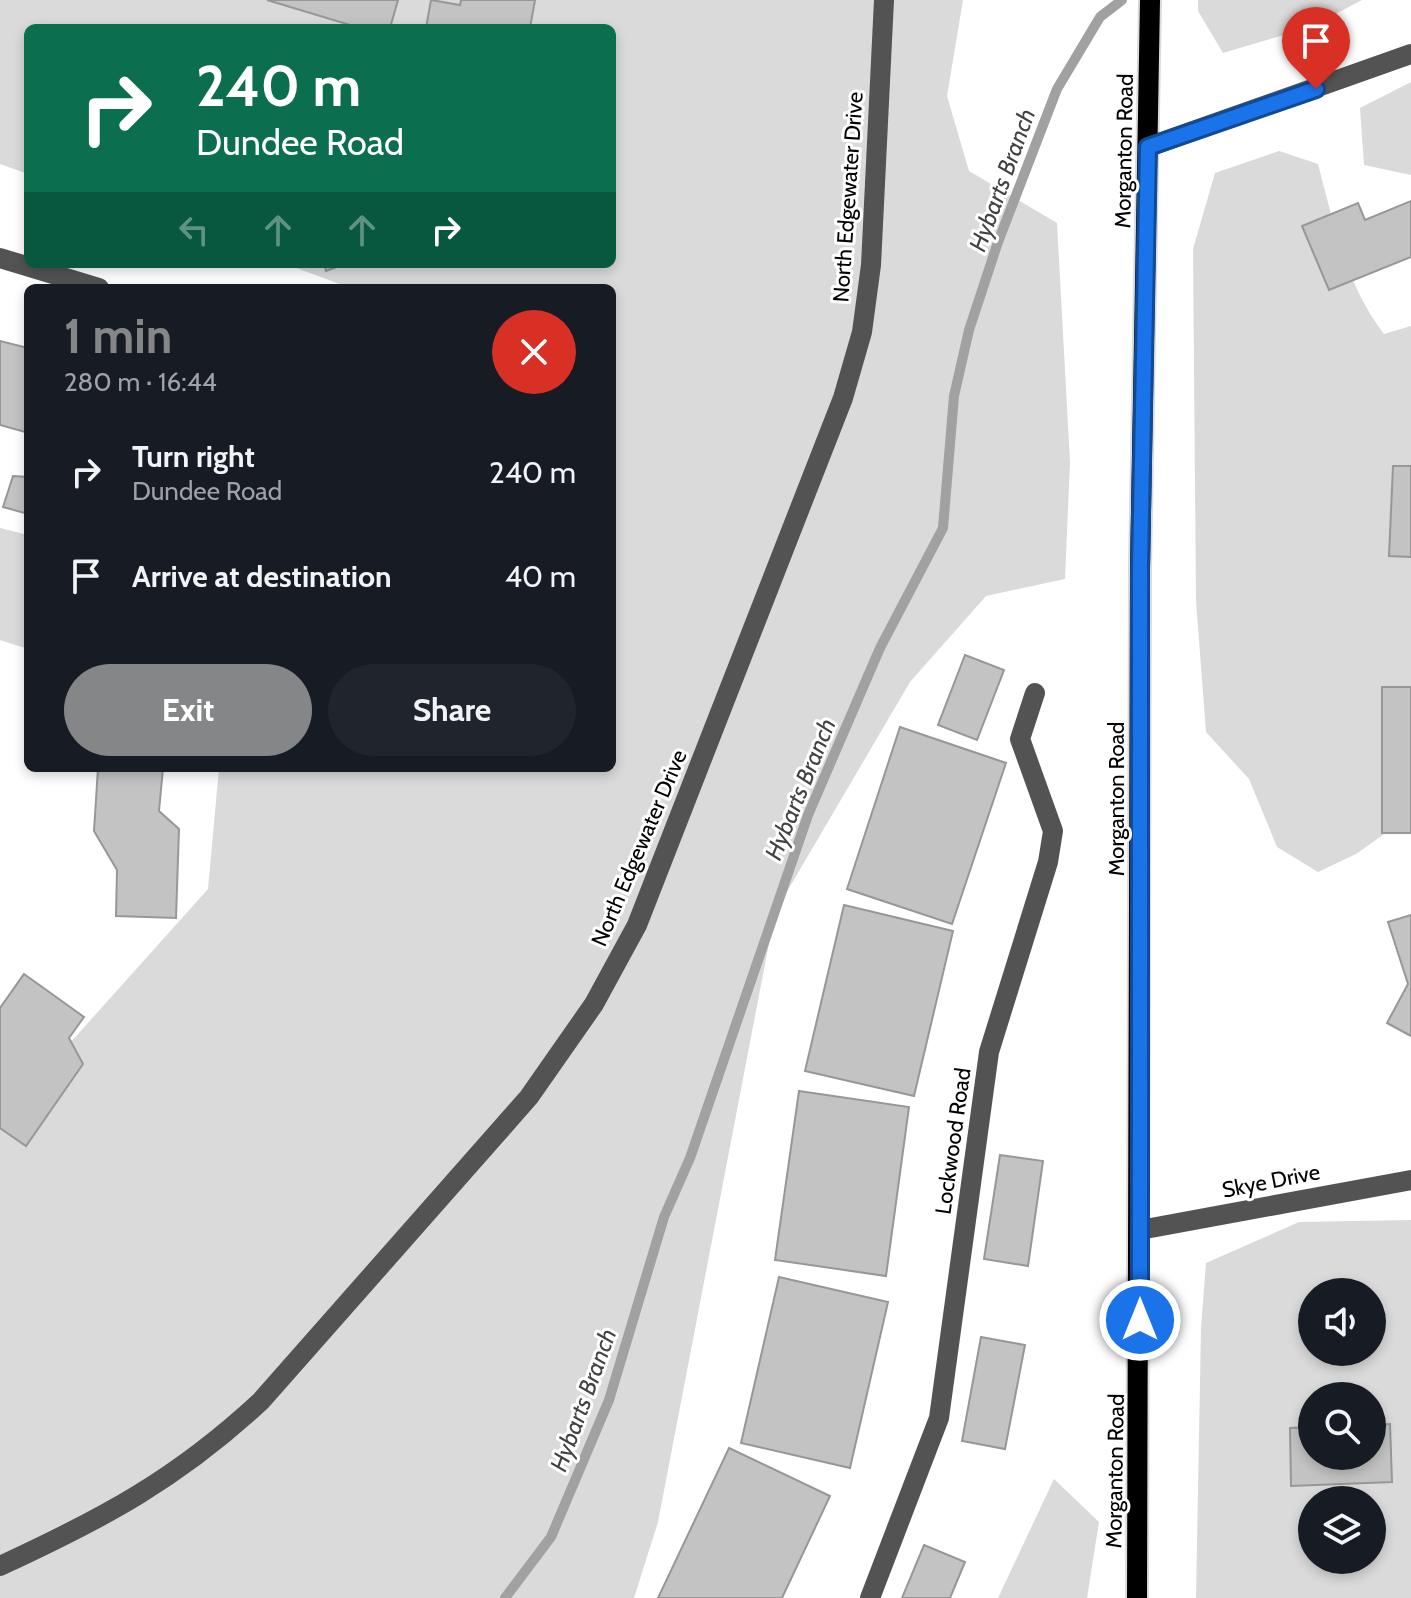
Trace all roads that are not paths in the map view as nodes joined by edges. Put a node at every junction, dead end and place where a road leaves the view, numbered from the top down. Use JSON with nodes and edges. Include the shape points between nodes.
{"nodes":[{"id":1,"x":884,"y":0,"type":"edge"},
{"id":2,"x":1150,"y":0,"type":"edge"},
{"id":3,"x":1411,"y":54,"type":"edge"},
{"id":4,"x":1148,"y":147,"type":"junction"},
{"id":5,"x":0,"y":258,"type":"edge"},
{"id":6,"x":24,"y":265,"type":"edge"},
{"id":7,"x":33,"y":268,"type":"edge"},
{"id":8,"x":86,"y":284,"type":"edge"},
{"id":9,"x":1035,"y":693,"type":"dead end"},
{"id":10,"x":1411,"y":1180,"type":"edge"},
{"id":11,"x":1140,"y":1230,"type":"junction"},
{"id":12,"x":0,"y":1566,"type":"edge"},
{"id":13,"x":870,"y":1598,"type":"edge"},
{"id":14,"x":1137,"y":1598,"type":"edge"}],
"edges":[{"from":1,"to":12,"type":"street","name":"North Edgewater Drive","via":[[871,265],[862,332],[843,398],[637,925],[594,1004],[529,1097],[261,1401],[211,1447],[156,1486]]},
{"from":2,"to":4,"type":"main road","name":"Morganton Road"},
{"from":3,"to":4,"type":"street"},
{"from":4,"to":11,"type":"main road","name":"Morganton Road","via":[[1140,568]]},
{"from":5,"to":6,"type":"street"},
{"from":7,"to":8,"type":"street"},
{"from":9,"to":13,"type":"street","name":"Lockwood Road","via":[[1020,739],[1053,831],[989,1052],[939,1418]]},
{"from":10,"to":11,"type":"street","name":"Skye Drive"},
{"from":11,"to":14,"type":"main road","name":"Morganton Road"}]}
